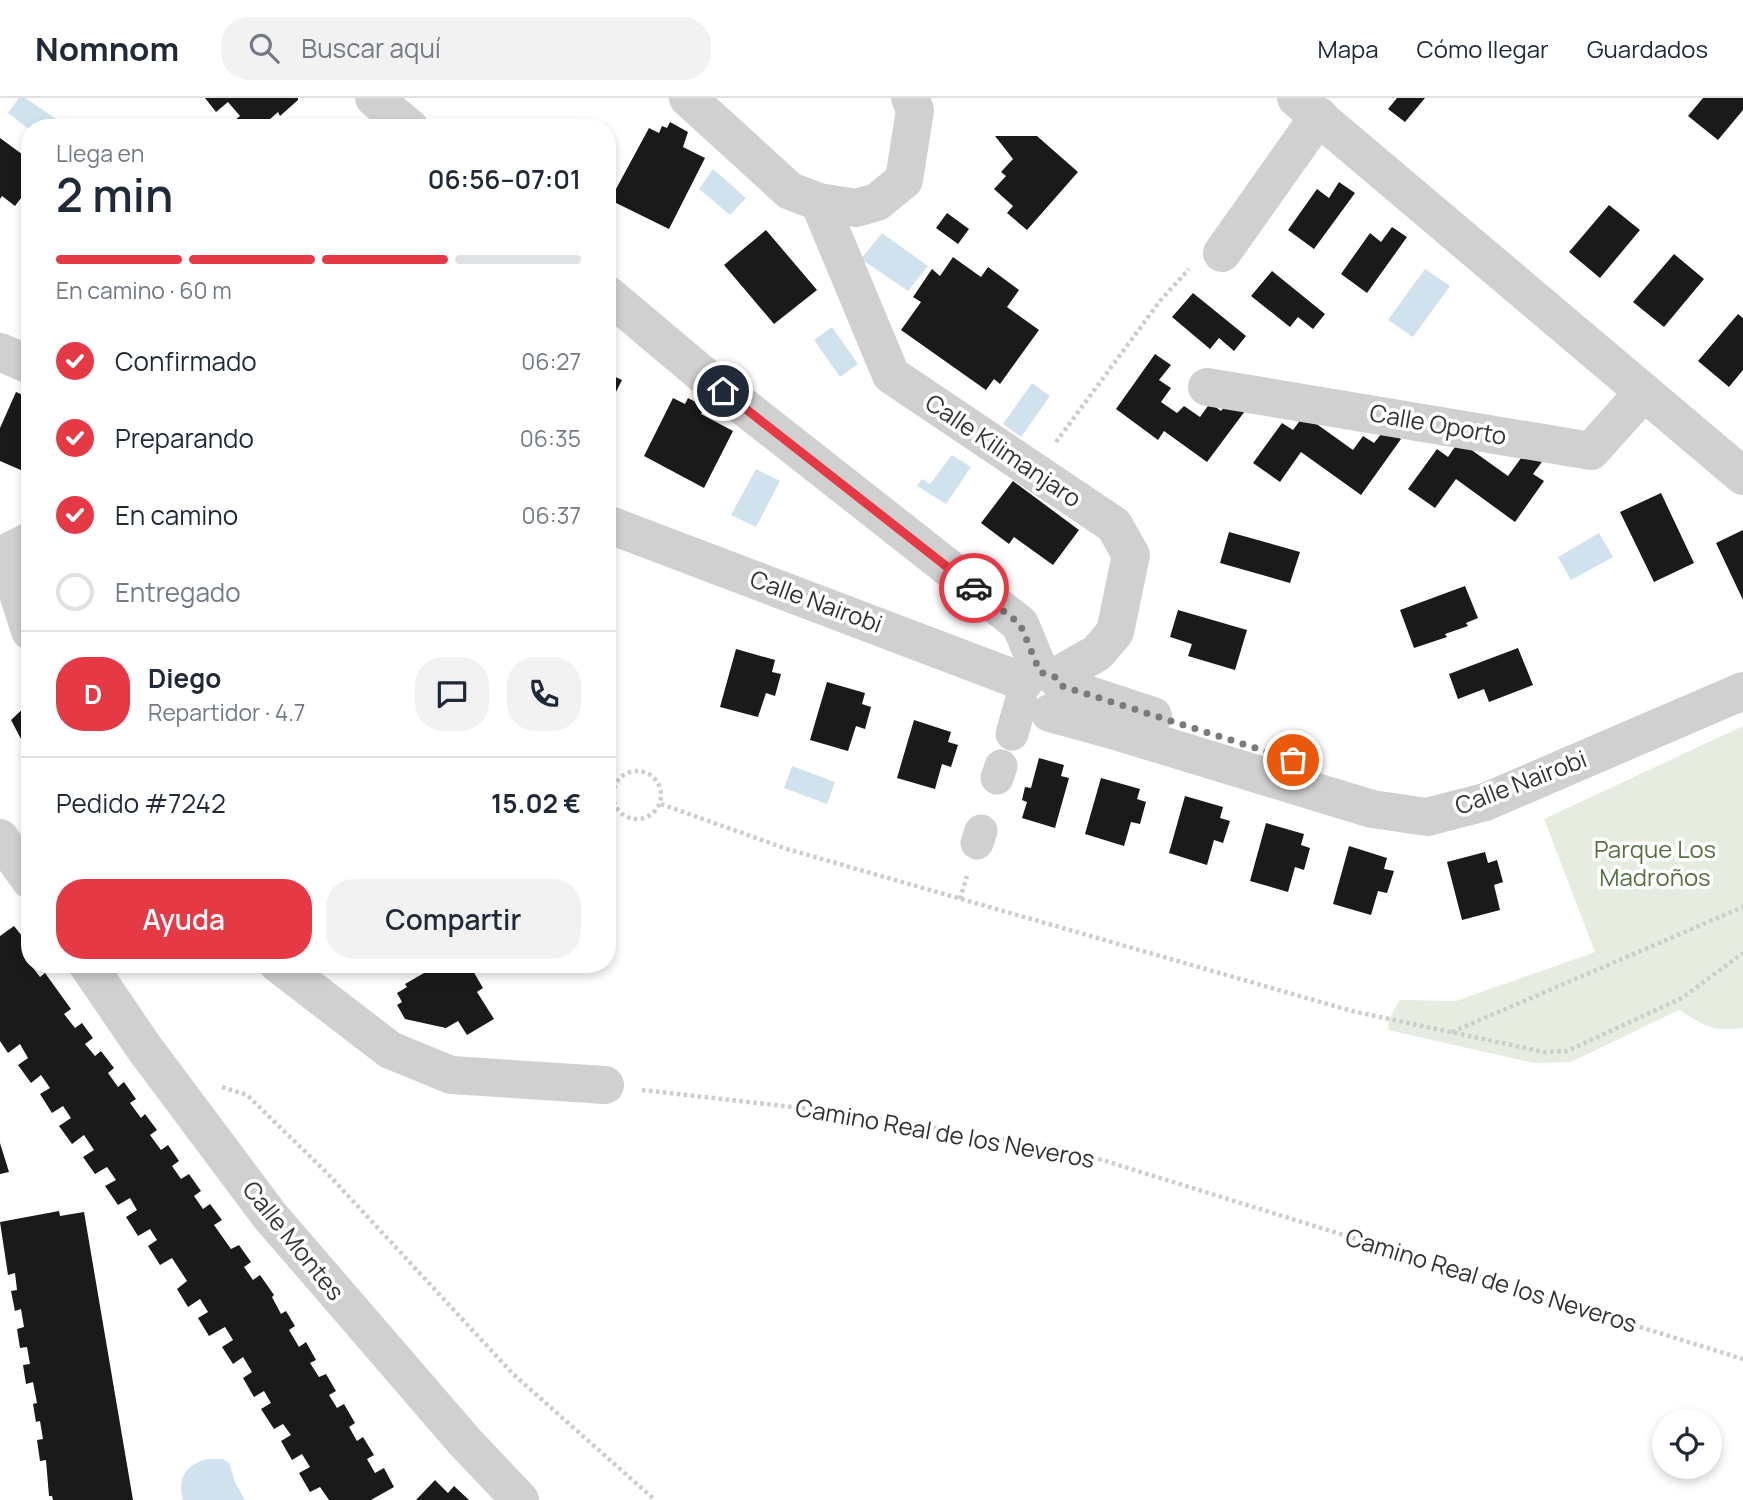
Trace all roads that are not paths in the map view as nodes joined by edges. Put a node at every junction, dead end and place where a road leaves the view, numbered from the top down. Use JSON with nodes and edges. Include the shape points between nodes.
{"nodes":[{"id":1,"x":688,"y":98,"type":"edge"},
{"id":2,"x":910,"y":98,"type":"edge"},
{"id":3,"x":1308,"y":107,"type":"edge"},
{"id":4,"x":819,"y":202,"type":"junction"},
{"id":5,"x":1222,"y":253,"type":"dead end"},
{"id":6,"x":616,"y":302,"type":"edge"},
{"id":7,"x":0,"y":352,"type":"edge"},
{"id":8,"x":21,"y":361,"type":"edge"},
{"id":9,"x":1207,"y":387,"type":"dead end"},
{"id":10,"x":1644,"y":392,"type":"junction"},
{"id":11,"x":1743,"y":476,"type":"edge"},
{"id":12,"x":616,"y":530,"type":"edge"},
{"id":13,"x":12,"y":550,"type":"edge"},
{"id":14,"x":616,"y":557,"type":"edge"},
{"id":15,"x":21,"y":590,"type":"edge"},
{"id":16,"x":1743,"y":662,"type":"edge"},
{"id":17,"x":1743,"y":691,"type":"edge"},
{"id":18,"x":1005,"y":770,"type":"junction"},
{"id":19,"x":0,"y":838,"type":"edge"},
{"id":20,"x":21,"y":867,"type":"edge"},
{"id":21,"x":93,"y":973,"type":"edge"},
{"id":22,"x":290,"y":973,"type":"edge"},
{"id":23,"x":605,"y":1086,"type":"road end"},
{"id":24,"x":520,"y":1500,"type":"edge"}],
"edges":[{"from":1,"to":4,"type":"street","via":[[790,191]]},
{"from":2,"to":4,"type":"street","via":[[915,110],[904,180],[877,202],[856,208]]},
{"from":3,"to":5,"type":"street"},
{"from":3,"to":10,"type":"street"},
{"from":4,"to":18,"type":"street","name":"Calle Kilimanjaro","via":[[891,375],[1114,526],[1131,555],[1115,632]]},
{"from":6,"to":18,"type":"street","via":[[1020,624]]},
{"from":7,"to":8,"type":"street"},
{"from":9,"to":10,"type":"street","name":"Calle Oporto","via":[[1591,451]]},
{"from":10,"to":11,"type":"street"},
{"from":12,"to":18,"type":"street","name":"Calle Nairobi"},
{"from":13,"to":15,"type":"street"},
{"from":14,"to":18,"type":"street","name":"Calle Nairobi"},
{"from":16,"to":18,"type":"street","name":"Calle Nairobi","via":[[1451,790],[1394,791]]},
{"from":17,"to":18,"type":"street","name":"Calle Nairobi","via":[[1485,802],[1427,817],[1373,809],[1119,732]]},
{"from":19,"to":20,"type":"street"},
{"from":21,"to":24,"type":"street","name":"Calle Montes","via":[[270,1216]]},
{"from":22,"to":23,"type":"street","via":[[390,1049],[451,1075]]}]}
